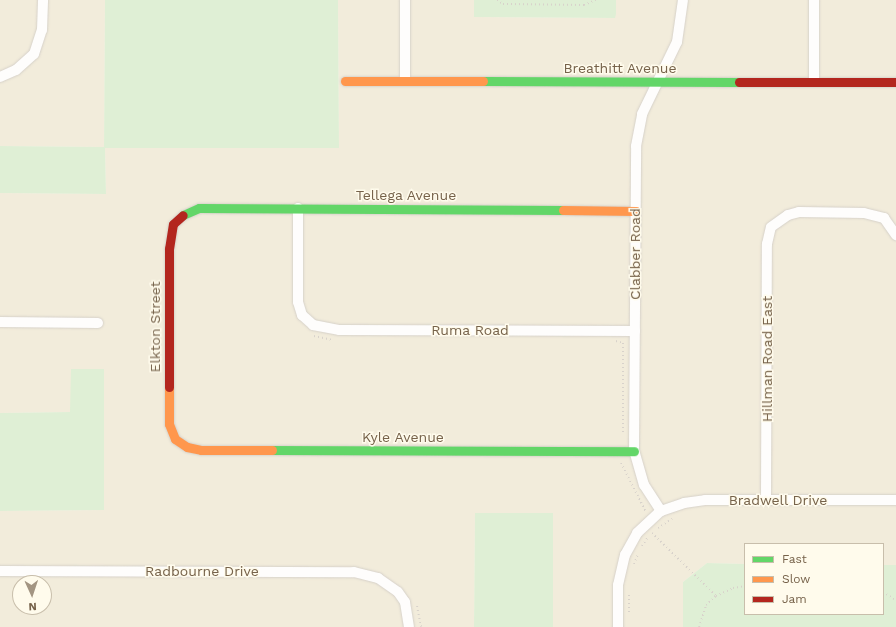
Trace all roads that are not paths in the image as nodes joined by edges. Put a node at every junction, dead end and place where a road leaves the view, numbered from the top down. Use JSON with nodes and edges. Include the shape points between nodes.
{"nodes":[{"id":1,"x":43,"y":0,"type":"edge"},
{"id":2,"x":405,"y":0,"type":"edge"},
{"id":3,"x":683,"y":0,"type":"edge"},
{"id":4,"x":814,"y":0,"type":"edge"},
{"id":5,"x":0,"y":77,"type":"edge"},
{"id":6,"x":345,"y":81,"type":"dead end"},
{"id":7,"x":405,"y":81,"type":"junction"},
{"id":8,"x":657,"y":82,"type":"junction"},
{"id":9,"x":814,"y":82,"type":"junction"},
{"id":10,"x":896,"y":82,"type":"edge"},
{"id":11,"x":298,"y":208,"type":"junction"},
{"id":12,"x":636,"y":211,"type":"junction"},
{"id":13,"x":179,"y":217,"type":"joint"},
{"id":14,"x":896,"y":235,"type":"edge"},
{"id":15,"x":0,"y":322,"type":"edge"},
{"id":16,"x":98,"y":323,"type":"dead end"},
{"id":17,"x":635,"y":331,"type":"junction"},
{"id":18,"x":175,"y":439,"type":"joint"},
{"id":19,"x":634,"y":451,"type":"junction"},
{"id":20,"x":766,"y":499,"type":"junction"},
{"id":21,"x":896,"y":500,"type":"edge"},
{"id":22,"x":659,"y":508,"type":"junction"},
{"id":23,"x":0,"y":571,"type":"edge"},
{"id":24,"x":409,"y":627,"type":"edge"},
{"id":25,"x":618,"y":627,"type":"edge"}],
"edges":[{"from":1,"to":5,"type":"street","via":[[39,44],[28,61]]},
{"from":2,"to":7,"type":"street"},
{"from":3,"to":8,"type":"street","name":"Clabber Road","via":[[677,42]]},
{"from":4,"to":9,"type":"street"},
{"from":6,"to":7,"type":"street","name":"Breathitt Avenue"},
{"from":7,"to":8,"type":"street","name":"Breathitt Avenue"},
{"from":8,"to":9,"type":"street","name":"Breathitt Avenue"},
{"from":8,"to":12,"type":"street","name":"Clabber Road","via":[[642,114],[638,130]]},
{"from":9,"to":10,"type":"street","name":"Breathitt Avenue"},
{"from":11,"to":12,"type":"street","name":"Tellega Avenue"},
{"from":11,"to":13,"type":"street","name":"Tellega Avenue","via":[[199,208]]},
{"from":11,"to":17,"type":"street","name":"Ruma Road","via":[[300,308],[306,320],[322,328]]},
{"from":12,"to":17,"type":"street","name":"Clabber Road"},
{"from":13,"to":18,"type":"street","name":"Elkton Street","via":[[170,232],[169,249],[168,418]]},
{"from":14,"to":20,"type":"street","name":"Hillman Road East","via":[[889,222],[871,213],[799,212],[777,221],[771,227],[767,244]]},
{"from":15,"to":16,"type":"street"},
{"from":17,"to":19,"type":"street","name":"Clabber Road"},
{"from":18,"to":19,"type":"street","name":"Kyle Avenue","via":[[187,447],[201,450]]},
{"from":19,"to":22,"type":"street","name":"Clabber Road","via":[[644,485]]},
{"from":20,"to":21,"type":"street","name":"Bradwell Drive"},
{"from":20,"to":22,"type":"street","name":"Bradwell Drive","via":[[694,501]]},
{"from":22,"to":25,"type":"street","via":[[646,516],[625,555],[618,585]]},
{"from":23,"to":24,"type":"street","name":"Radbourne Drive","via":[[354,572],[378,578],[398,592],[404,602]]}]}
